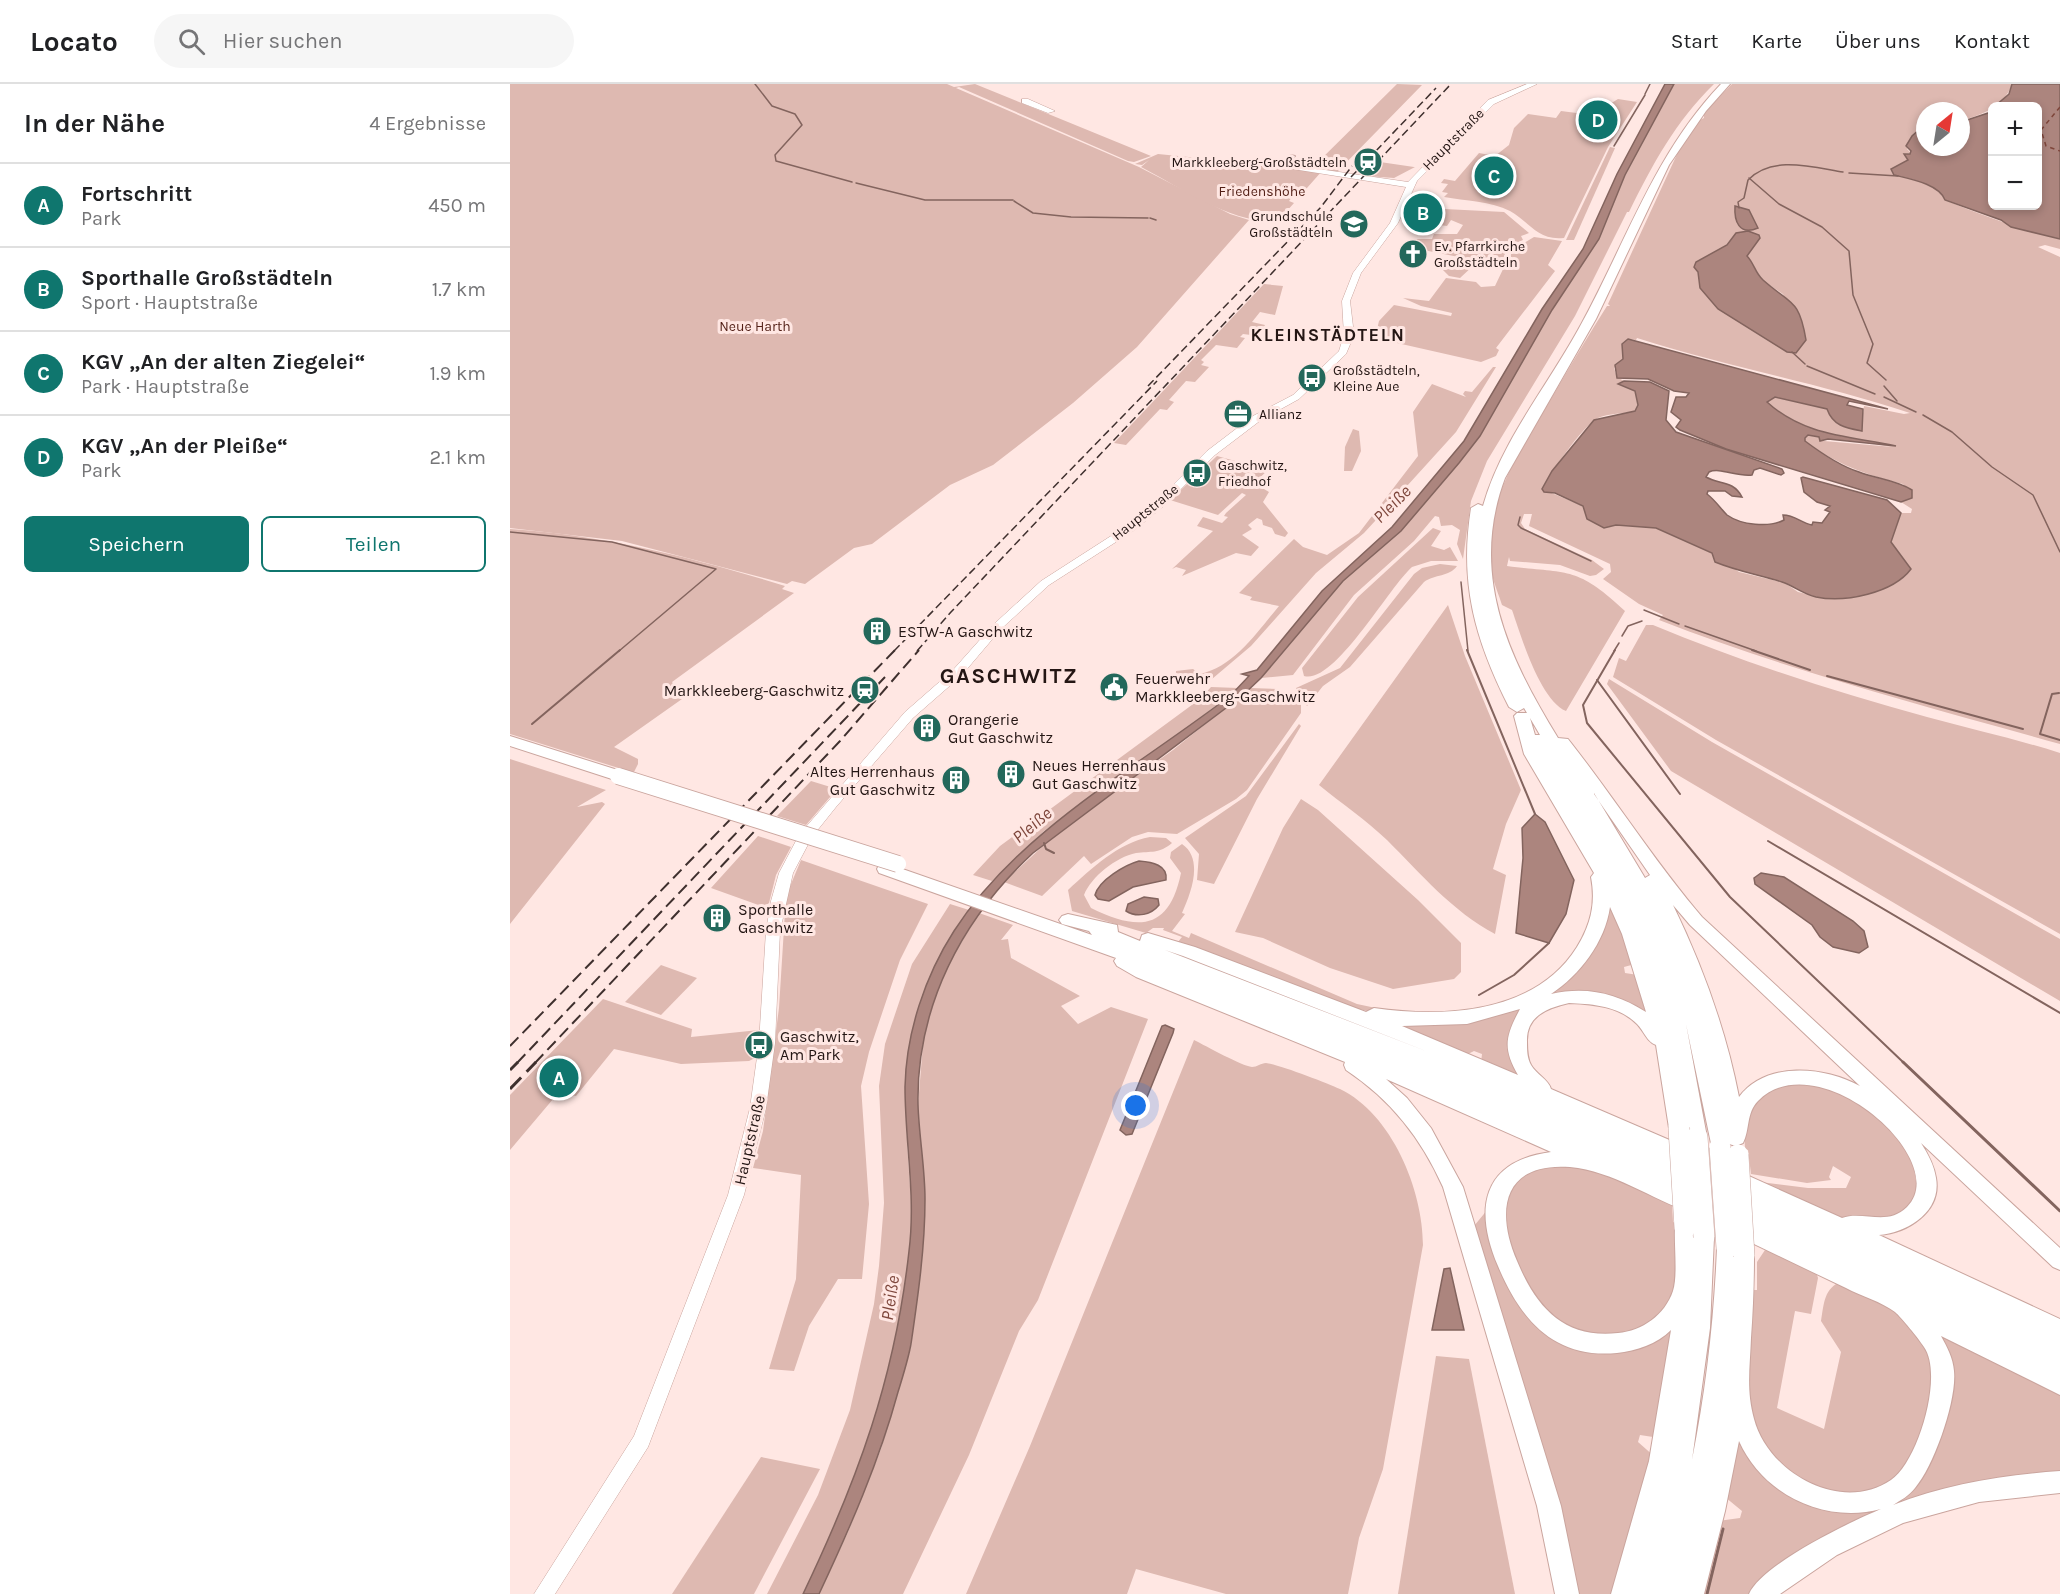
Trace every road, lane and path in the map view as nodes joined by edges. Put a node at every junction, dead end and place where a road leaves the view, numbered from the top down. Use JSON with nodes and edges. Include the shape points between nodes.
{"nodes":[{"id":1,"x":1533,"y":84,"type":"edge"},
{"id":2,"x":1718,"y":84,"type":"edge"},
{"id":3,"x":1726,"y":84,"type":"edge"},
{"id":4,"x":1025,"y":101,"type":"dead end"},
{"id":5,"x":1051,"y":111,"type":"dead end"},
{"id":6,"x":1292,"y":156,"type":"dead end"},
{"id":7,"x":1282,"y":165,"type":"joint"},
{"id":8,"x":1411,"y":184,"type":"junction"},
{"id":9,"x":1526,"y":712,"type":"junction"},
{"id":10,"x":510,"y":741,"type":"edge"},
{"id":11,"x":510,"y":751,"type":"edge"},
{"id":12,"x":613,"y":780,"type":"junction"},
{"id":13,"x":1580,"y":832,"type":"junction"},
{"id":14,"x":1632,"y":839,"type":"junction"},
{"id":15,"x":1054,"y":919,"type":"junction"},
{"id":16,"x":1092,"y":941,"type":"junction"},
{"id":17,"x":1317,"y":1000,"type":"junction"},
{"id":18,"x":1289,"y":1030,"type":"junction"},
{"id":19,"x":1668,"y":1058,"type":"junction"},
{"id":20,"x":1572,"y":1105,"type":"junction"},
{"id":21,"x":1688,"y":1133,"type":"junction"},
{"id":22,"x":1732,"y":1147,"type":"junction"},
{"id":23,"x":1614,"y":1169,"type":"junction"},
{"id":24,"x":1800,"y":1207,"type":"junction"},
{"id":25,"x":1694,"y":1233,"type":"junction"},
{"id":26,"x":1736,"y":1252,"type":"junction"},
{"id":27,"x":2060,"y":1261,"type":"edge"},
{"id":28,"x":1684,"y":1292,"type":"junction"},
{"id":29,"x":1887,"y":1298,"type":"junction"},
{"id":30,"x":2060,"y":1329,"type":"edge"},
{"id":31,"x":2060,"y":1349,"type":"edge"},
{"id":32,"x":2060,"y":1366,"type":"edge"},
{"id":33,"x":2060,"y":1384,"type":"edge"},
{"id":34,"x":1736,"y":1387,"type":"junction"},
{"id":35,"x":2060,"y":1482,"type":"edge"},
{"id":36,"x":544,"y":1594,"type":"edge"},
{"id":37,"x":1567,"y":1594,"type":"edge"},
{"id":38,"x":1623,"y":1594,"type":"edge"},
{"id":39,"x":1646,"y":1594,"type":"edge"},
{"id":40,"x":1669,"y":1594,"type":"edge"},
{"id":41,"x":1692,"y":1594,"type":"edge"},
{"id":42,"x":1761,"y":1594,"type":"edge"}],
"edges":[{"from":1,"to":8,"type":"main road","name":"Hauptstraße","via":[[1486,106]]},
{"from":2,"to":9,"type":"highway","via":[[1690,113],[1665,148],[1597,288],[1501,449],[1481,495],[1472,546],[1475,601],[1494,661]]},
{"from":3,"to":9,"type":"highway","via":[[1698,113],[1668,158],[1606,288],[1509,456],[1494,491],[1484,547],[1486,591],[1500,644]]},
{"from":4,"to":5,"type":"main road"},
{"from":6,"to":7,"type":"street"},
{"from":7,"to":8,"type":"main road"},
{"from":8,"to":36,"type":"main road","name":"Hauptstraße","via":[[1394,223],[1360,267],[1346,301],[1349,335],[1341,350],[1302,392],[1257,418],[1216,449],[1129,529],[1046,583],[909,715],[811,828],[786,873],[778,901],[758,1108],[736,1195],[641,1441]]},
{"from":9,"to":13,"type":"highway","via":[[1532,754]]},
{"from":9,"to":14,"type":"highway","via":[[1582,766]]},
{"from":9,"to":21,"type":"highway","via":[[1604,844],[1648,933],[1678,1029]]},
{"from":9,"to":22,"type":"highway","via":[[1623,852],[1662,932],[1696,1023],[1712,1092]]},
{"from":10,"to":12,"type":"highway"},
{"from":11,"to":12,"type":"highway"},
{"from":12,"to":15,"type":"highway"},
{"from":13,"to":17,"type":"highway","via":[[1600,879],[1601,911],[1584,952],[1548,987],[1495,1011],[1434,1020],[1386,1018]]},
{"from":13,"to":19,"type":"highway","via":[[1608,882],[1630,934],[1658,1015]]},
{"from":14,"to":22,"type":"highway","via":[[1673,922],[1707,1005],[1724,1068]]},
{"from":14,"to":27,"type":"highway","via":[[1708,934]]},
{"from":15,"to":16,"type":"highway"},
{"from":15,"to":17,"type":"highway","via":[[1163,943]]},
{"from":15,"to":31,"type":"highway","via":[[1344,1025],[1632,1147]]},
{"from":16,"to":18,"type":"highway","via":[[1142,972]]},
{"from":16,"to":32,"type":"highway","via":[[1347,1040],[1635,1163],[1785,1231]]},
{"from":17,"to":20,"type":"highway"},
{"from":18,"to":23,"type":"highway"},
{"from":18,"to":37,"type":"highway","via":[[1346,1060],[1381,1085],[1413,1117],[1439,1157],[1464,1219],[1530,1443],[1555,1531]]},
{"from":19,"to":20,"type":"highway","via":[[1650,1024],[1624,1005],[1586,995],[1542,1004],[1520,1024],[1517,1052],[1532,1080]]},
{"from":19,"to":21,"type":"highway"},
{"from":20,"to":24,"type":"highway"},
{"from":21,"to":25,"type":"highway","bridge":true},
{"from":22,"to":24,"type":"highway","via":[[1744,1107],[1759,1090],[1783,1079],[1821,1079],[1849,1089],[1877,1108],[1917,1151],[1927,1174],[1927,1190],[1918,1210],[1888,1226],[1848,1224]]},
{"from":22,"to":26,"type":"highway","bridge":true},
{"from":23,"to":28,"type":"highway","via":[[1578,1161],[1542,1161],[1519,1171],[1500,1189],[1494,1205],[1494,1231],[1522,1296],[1540,1318],[1557,1330],[1576,1339],[1609,1344],[1639,1338],[1656,1329]]},
{"from":23,"to":29,"type":"highway"},
{"from":24,"to":30,"type":"highway"},
{"from":25,"to":28,"type":"highway"},
{"from":25,"to":39,"type":"highway","via":[[1703,1283],[1689,1424]]},
{"from":26,"to":34,"type":"highway","via":[[1742,1327]]},
{"from":26,"to":40,"type":"highway","via":[[1698,1483]]},
{"from":28,"to":38,"type":"highway","via":[[1664,1448]]},
{"from":29,"to":33,"type":"highway"},
{"from":29,"to":34,"type":"highway","via":[[1929,1336],[1943,1365],[1945,1385],[1918,1463],[1908,1480],[1893,1493],[1863,1503],[1840,1502],[1805,1492],[1782,1479],[1749,1440]]},
{"from":34,"to":41,"type":"highway","via":[[1724,1462]]},
{"from":35,"to":42,"type":"highway","via":[[1986,1489],[1902,1511],[1824,1548]]}]}
